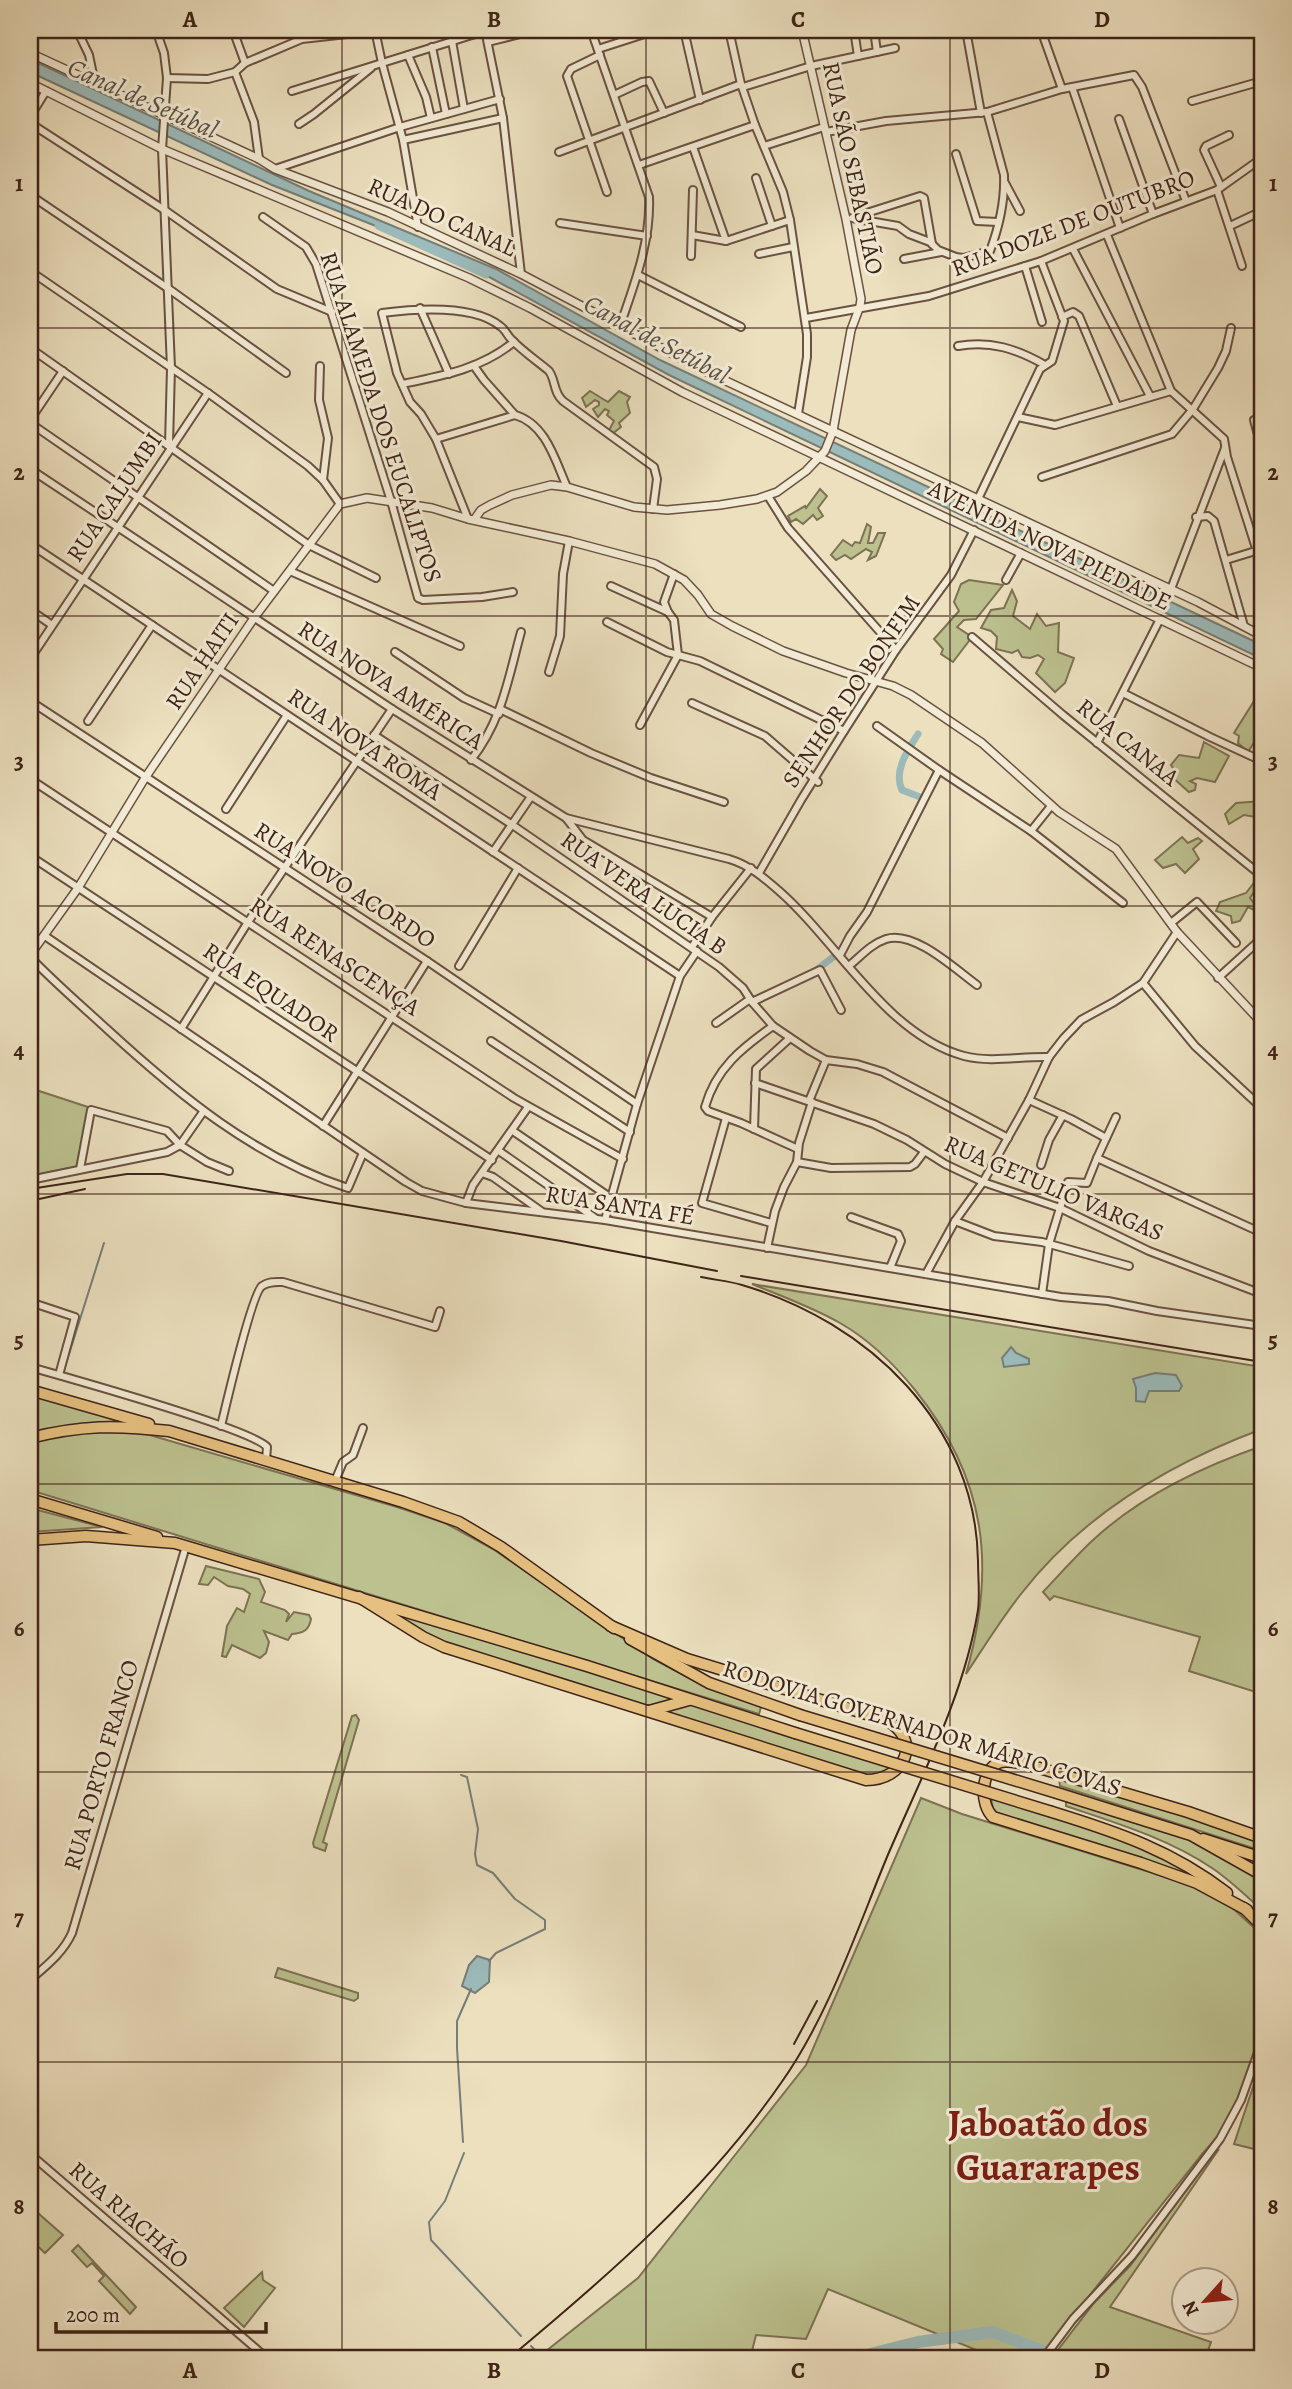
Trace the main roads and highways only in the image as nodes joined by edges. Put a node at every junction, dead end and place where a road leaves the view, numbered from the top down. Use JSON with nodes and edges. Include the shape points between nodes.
{"nodes":[{"id":1,"x":30,"y":1390,"type":"edge"},
{"id":2,"x":169,"y":1431,"type":"junction"},
{"id":3,"x":30,"y":1437,"type":"edge"},
{"id":4,"x":30,"y":1499,"type":"edge"},
{"id":5,"x":30,"y":1540,"type":"edge"},
{"id":6,"x":180,"y":1544,"type":"junction"},
{"id":7,"x":359,"y":1597,"type":"junction"},
{"id":8,"x":611,"y":1626,"type":"junction"},
{"id":9,"x":691,"y":1700,"type":"junction"},
{"id":10,"x":649,"y":1711,"type":"junction"},
{"id":11,"x":1191,"y":1835,"type":"junction"},
{"id":12,"x":1262,"y":1838,"type":"edge"},
{"id":13,"x":1262,"y":1858,"type":"edge"},
{"id":14,"x":1262,"y":1875,"type":"edge"},
{"id":15,"x":1247,"y":1910,"type":"junction"},
{"id":16,"x":1262,"y":1926,"type":"edge"}],
"edges":[{"from":1,"to":2,"type":"main road"},
{"from":2,"to":3,"type":"main road","name":"RODOVIA GOVERNADOR MÁRIO COVAS","via":[[103,1426]]},
{"from":2,"to":8,"type":"main road","name":"RODOVIA GOVERNADOR MÁRIO COVAS","via":[[459,1522],[501,1546]]},
{"from":4,"to":6,"type":"main road"},
{"from":5,"to":6,"type":"main road","name":"RODOVIA GOVERNADOR MÁRIO COVAS","via":[[86,1536]]},
{"from":6,"to":7,"type":"main road","name":"RODOVIA GOVERNADOR MÁRIO COVAS"},
{"from":7,"to":9,"type":"main road","name":"RODOVIA GOVERNADOR MÁRIO COVAS"},
{"from":7,"to":10,"type":"main road","via":[[444,1647]]},
{"from":8,"to":10,"type":"main road","via":[[687,1659],[886,1720],[901,1733],[906,1753],[895,1773],[866,1780]]},
{"from":8,"to":11,"type":"main road","name":"RODOVIA GOVERNADOR MÁRIO COVAS","bridge":true,"via":[[709,1683]]},
{"from":9,"to":10,"type":"main road"},
{"from":9,"to":15,"type":"main road","name":"RODOVIA GOVERNADOR MÁRIO COVAS","bridge":true,"via":[[1153,1846],[1202,1874]]},
{"from":11,"to":13,"type":"main road"},
{"from":11,"to":14,"type":"main road","name":"RODOVIA GOVERNADOR MÁRIO COVAS"},
{"from":12,"to":15,"type":"main road","via":[[1016,1762],[1001,1761],[992,1767],[984,1791],[983,1802],[993,1817],[1197,1883]]},
{"from":15,"to":16,"type":"main road","name":"RODOVIA GOVERNADOR MÁRIO COVAS"}]}
